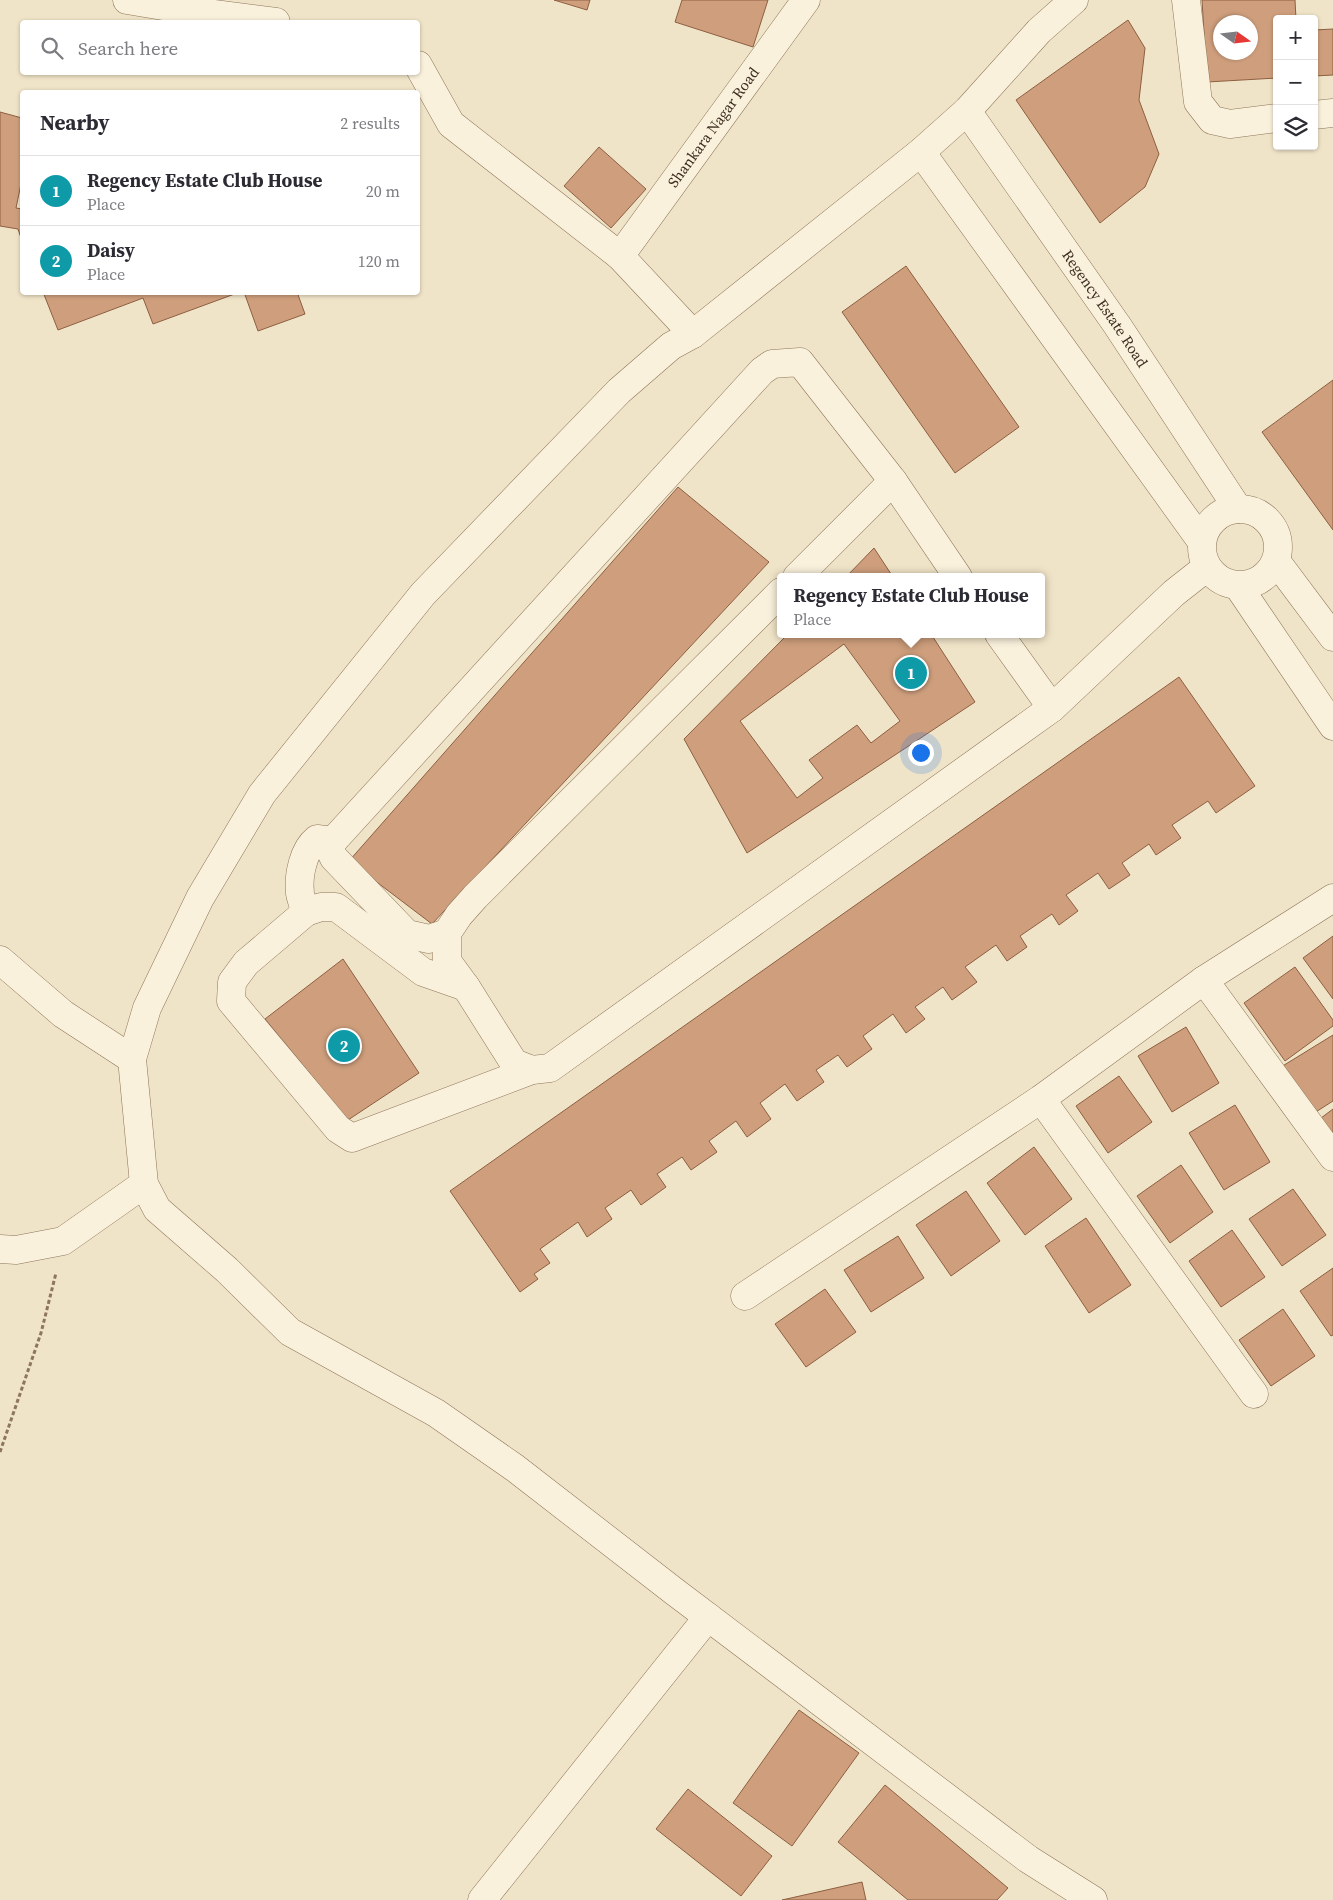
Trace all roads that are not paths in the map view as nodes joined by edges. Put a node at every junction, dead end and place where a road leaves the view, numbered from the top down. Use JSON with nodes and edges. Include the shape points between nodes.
{"nodes":[{"id":1,"x":127,"y":0,"type":"edge"},
{"id":2,"x":806,"y":0,"type":"edge"},
{"id":3,"x":1074,"y":0,"type":"edge"},
{"id":4,"x":1186,"y":0,"type":"edge"},
{"id":5,"x":261,"y":20,"type":"edge"},
{"id":6,"x":420,"y":69,"type":"edge"},
{"id":7,"x":967,"y":111,"type":"junction"},
{"id":8,"x":1333,"y":113,"type":"edge"},
{"id":9,"x":1318,"y":115,"type":"edge"},
{"id":10,"x":1273,"y":119,"type":"edge"},
{"id":11,"x":921,"y":152,"type":"junction"},
{"id":12,"x":620,"y":256,"type":"junction"},
{"id":13,"x":693,"y":334,"type":"junction"},
{"id":14,"x":893,"y":481,"type":"junction"},
{"id":15,"x":1238,"y":509,"type":"junction"},
{"id":16,"x":1205,"y":554,"type":"junction"},
{"id":17,"x":1276,"y":561,"type":"junction"},
{"id":18,"x":801,"y":573,"type":"edge"},
{"id":19,"x":955,"y":573,"type":"edge"},
{"id":20,"x":1238,"y":586,"type":"junction"},
{"id":21,"x":777,"y":596,"type":"edge"},
{"id":22,"x":1333,"y":637,"type":"edge"},
{"id":23,"x":1002,"y":638,"type":"edge"},
{"id":24,"x":1052,"y":708,"type":"junction"},
{"id":25,"x":1333,"y":726,"type":"edge"},
{"id":26,"x":332,"y":841,"type":"junction"},
{"id":27,"x":1333,"y":898,"type":"edge"},
{"id":28,"x":306,"y":912,"type":"junction"},
{"id":29,"x":447,"y":933,"type":"junction"},
{"id":30,"x":0,"y":960,"type":"edge"},
{"id":31,"x":1204,"y":980,"type":"junction"},
{"id":32,"x":466,"y":987,"type":"junction"},
{"id":33,"x":132,"y":1059,"type":"junction"},
{"id":34,"x":532,"y":1070,"type":"junction"},
{"id":35,"x":1040,"y":1099,"type":"junction"},
{"id":36,"x":1333,"y":1157,"type":"edge"},
{"id":37,"x":144,"y":1184,"type":"junction"},
{"id":38,"x":0,"y":1249,"type":"edge"},
{"id":39,"x":745,"y":1296,"type":"dead end"},
{"id":40,"x":1254,"y":1394,"type":"dead end"},
{"id":41,"x":708,"y":1617,"type":"junction"},
{"id":42,"x":482,"y":1900,"type":"edge"},
{"id":43,"x":1093,"y":1900,"type":"edge"}],
"edges":[{"from":1,"to":5,"type":"street"},
{"from":2,"to":12,"type":"street","name":"Shankara Nagar Road"},
{"from":3,"to":7,"type":"street","via":[[1039,31]]},
{"from":4,"to":10,"type":"street","via":[[1198,102],[1212,120],[1230,124]]},
{"from":6,"to":12,"type":"street","via":[[450,124]]},
{"from":7,"to":11,"type":"street"},
{"from":7,"to":15,"type":"street","name":"Regency Estate Road","via":[[1117,325]]},
{"from":8,"to":9,"type":"street"},
{"from":11,"to":13,"type":"street"},
{"from":11,"to":16,"type":"street"},
{"from":12,"to":13,"type":"street"},
{"from":13,"to":33,"type":"street","via":[[671,346],[619,391],[423,594],[262,794],[200,898],[147,1008]]},
{"from":14,"to":18,"type":"street"},
{"from":14,"to":19,"type":"street"},
{"from":14,"to":26,"type":"street","via":[[800,362],[772,364],[762,371]]},
{"from":15,"to":16,"type":"street","via":[[1225,512],[1206,529]]},
{"from":15,"to":17,"type":"street","via":[[1251,511],[1271,526],[1278,549]]},
{"from":16,"to":20,"type":"street","via":[[1216,577]]},
{"from":16,"to":24,"type":"street","via":[[1174,594]]},
{"from":17,"to":20,"type":"street","via":[[1261,579]]},
{"from":17,"to":22,"type":"street"},
{"from":20,"to":25,"type":"street"},
{"from":21,"to":29,"type":"street","via":[[474,898]]},
{"from":23,"to":24,"type":"street"},
{"from":24,"to":34,"type":"street","via":[[550,1068]]},
{"from":26,"to":28,"type":"street","via":[[317,839],[312,843],[301,868],[300,893]]},
{"from":26,"to":29,"type":"street","via":[[330,850],[334,858],[408,934],[429,939]]},
{"from":27,"to":31,"type":"street"},
{"from":28,"to":32,"type":"street","via":[[336,907],[423,972]]},
{"from":28,"to":34,"type":"street","via":[[246,963],[232,982],[231,1001],[338,1129],[352,1138]]},
{"from":29,"to":32,"type":"street","via":[[447,961]]},
{"from":30,"to":33,"type":"street","via":[[62,1014]]},
{"from":31,"to":35,"type":"street"},
{"from":31,"to":36,"type":"street"},
{"from":32,"to":34,"type":"street","via":[[514,1063]]},
{"from":33,"to":37,"type":"street"},
{"from":35,"to":39,"type":"street"},
{"from":35,"to":40,"type":"street"},
{"from":37,"to":38,"type":"street","via":[[63,1241],[16,1250]]},
{"from":37,"to":41,"type":"street","via":[[157,1209],[228,1270],[290,1332],[436,1413],[515,1468]]},
{"from":41,"to":42,"type":"street"},
{"from":41,"to":43,"type":"street","via":[[1028,1858]]}]}
